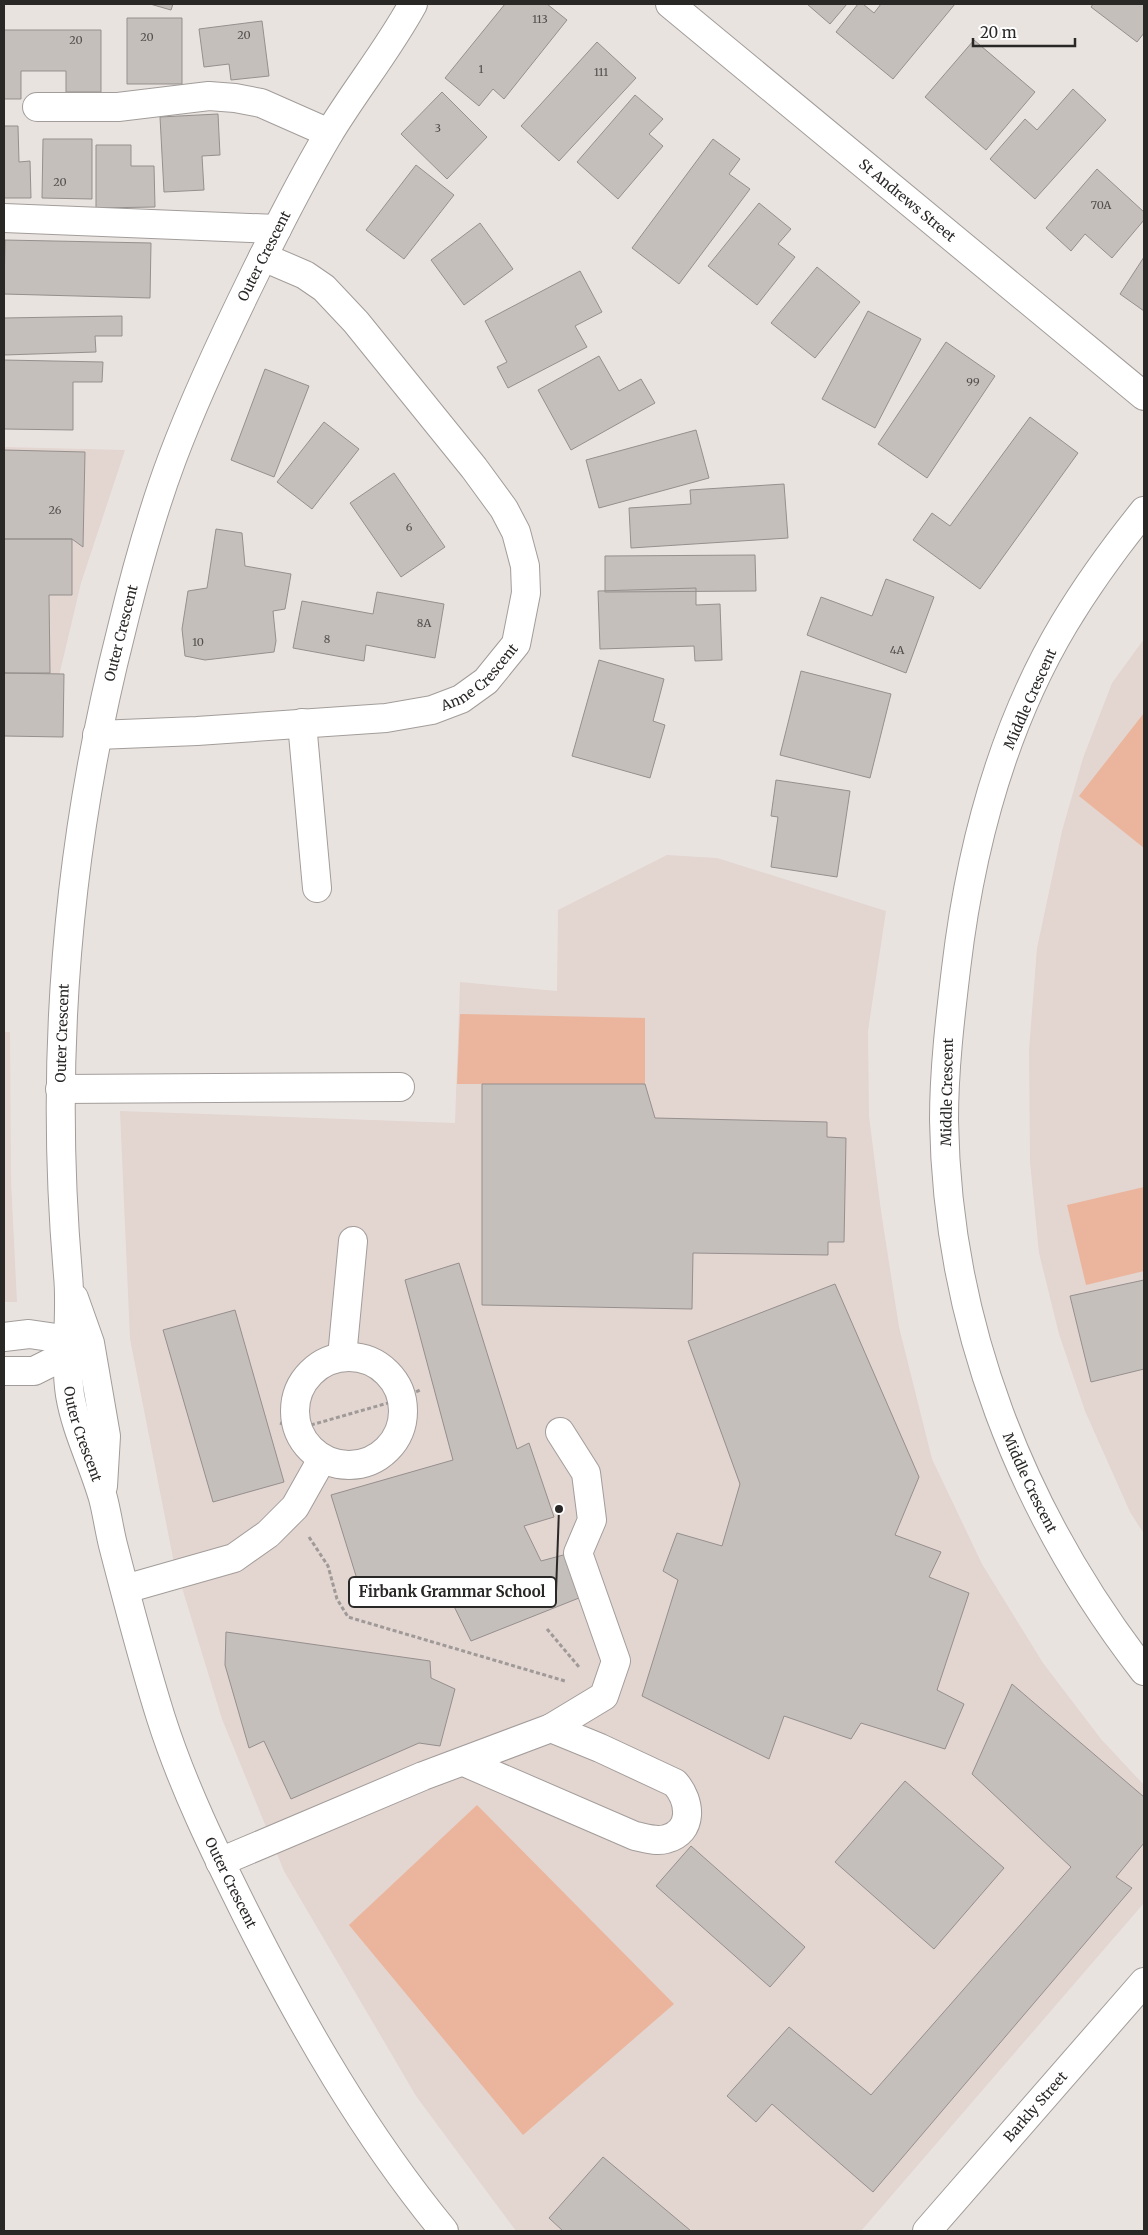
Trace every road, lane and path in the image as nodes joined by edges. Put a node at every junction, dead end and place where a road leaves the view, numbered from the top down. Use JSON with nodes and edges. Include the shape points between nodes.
{"nodes":[{"id":1,"x":413,"y":4,"type":"edge"},
{"id":2,"x":427,"y":4,"type":"edge"},
{"id":3,"x":670,"y":4,"type":"edge"},
{"id":4,"x":392,"y":41,"type":"junction"},
{"id":5,"x":37,"y":107,"type":"dead end"},
{"id":6,"x":330,"y":133,"type":"junction"},
{"id":7,"x":4,"y":218,"type":"edge"},
{"id":8,"x":277,"y":229,"type":"junction"},
{"id":9,"x":263,"y":257,"type":"junction"},
{"id":10,"x":1144,"y":396,"type":"edge"},
{"id":11,"x":1144,"y":511,"type":"edge"},
{"id":12,"x":302,"y":723,"type":"junction"},
{"id":13,"x":98,"y":735,"type":"junction"},
{"id":14,"x":316,"y":888,"type":"dead end"},
{"id":15,"x":400,"y":1087,"type":"dead end"},
{"id":16,"x":60,"y":1089,"type":"junction"},
{"id":17,"x":353,"y":1241,"type":"dead end"},
{"id":18,"x":4,"y":1336,"type":"edge"},
{"id":19,"x":73,"y":1346,"type":"junction"},
{"id":20,"x":342,"y":1357,"type":"junction"},
{"id":21,"x":4,"y":1371,"type":"edge"},
{"id":22,"x":411,"y":1394,"type":"junction"},
{"id":23,"x":289,"y":1426,"type":"junction"},
{"id":24,"x":560,"y":1432,"type":"dead end"},
{"id":25,"x":322,"y":1459,"type":"junction"},
{"id":26,"x":295,"y":1507,"type":"junction"},
{"id":27,"x":125,"y":1589,"type":"junction"},
{"id":28,"x":547,"y":1629,"type":"dead end"},
{"id":29,"x":1144,"y":1671,"type":"edge"},
{"id":30,"x":604,"y":1696,"type":"junction"},
{"id":31,"x":551,"y":1728,"type":"junction"},
{"id":32,"x":464,"y":1762,"type":"junction"},
{"id":33,"x":220,"y":1862,"type":"junction"},
{"id":34,"x":1144,"y":1982,"type":"edge"},
{"id":35,"x":444,"y":2231,"type":"edge"},
{"id":36,"x":927,"y":2231,"type":"edge"}],
"edges":[{"from":1,"to":4,"type":"street","name":"Outer Crescent"},
{"from":2,"to":4,"type":"street","name":"Outer Crescent"},
{"from":3,"to":10,"type":"street","name":"St Andrews Street"},
{"from":4,"to":6,"type":"street","name":"Outer Crescent"},
{"from":5,"to":6,"type":"street","via":[[118,107],[210,96],[234,98],[261,103]]},
{"from":6,"to":8,"type":"street","name":"Outer Crescent"},
{"from":7,"to":8,"type":"street"},
{"from":8,"to":9,"type":"street","name":"Outer Crescent"},
{"from":9,"to":12,"type":"street","name":"Anne Crescent","via":[[316,281],[356,322],[504,509],[516,532],[525,566],[526,593],[516,644],[486,681],[461,699],[432,710],[386,718]]},
{"from":9,"to":13,"type":"street","name":"Outer Crescent","via":[[210,365],[170,463],[138,564],[107,685]]},
{"from":11,"to":29,"type":"street","name":"Middle Crescent","via":[[1095,575],[1063,626],[1027,697],[996,777],[973,863],[961,928],[950,1021],[944,1118],[948,1193],[958,1270],[979,1354],[1004,1429],[1039,1507],[1072,1567],[1109,1625]]},
{"from":12,"to":13,"type":"street","name":"Anne Crescent"},
{"from":12,"to":14,"type":"street"},
{"from":13,"to":16,"type":"street","name":"Outer Crescent","via":[[75,865],[65,959]]},
{"from":15,"to":16,"type":"street"},
{"from":16,"to":19,"type":"street","name":"Outer Crescent","via":[[62,1193]]},
{"from":17,"to":20,"type":"street"},
{"from":18,"to":19,"type":"street","via":[[29,1334]]},
{"from":19,"to":21,"type":"street","via":[[34,1371]]},
{"from":19,"to":27,"type":"street","name":"Outer Crescent","via":[[106,1436],[103,1495]]},
{"from":20,"to":22,"type":"street","via":[[373,1362]]},
{"from":20,"to":23,"type":"street","via":[[327,1361],[302,1382]]},
{"from":22,"to":23,"type":"path"},
{"from":22,"to":25,"type":"street","via":[[398,1434],[388,1450],[357,1466],[338,1465]]},
{"from":23,"to":25,"type":"street"},
{"from":24,"to":30,"type":"street","via":[[586,1473],[592,1520],[578,1553],[616,1660]]},
{"from":25,"to":26,"type":"street"},
{"from":26,"to":27,"type":"street","via":[[268,1534],[234,1558]]},
{"from":26,"to":30,"type":"path","via":[[328,1566],[337,1599],[348,1617],[548,1675]]},
{"from":27,"to":33,"type":"street","name":"Outer Crescent","via":[[161,1718],[187,1789]]},
{"from":28,"to":30,"type":"path"},
{"from":30,"to":31,"type":"street"},
{"from":31,"to":32,"type":"street"},
{"from":31,"to":32,"type":"street","via":[[676,1783],[688,1806],[683,1829],[664,1840],[635,1836]]},
{"from":32,"to":33,"type":"street","via":[[423,1776]]},
{"from":33,"to":35,"type":"street","name":"Outer Crescent","via":[[288,1997],[353,2106],[415,2196]]},
{"from":34,"to":36,"type":"street","name":"Barkly Street"}]}
